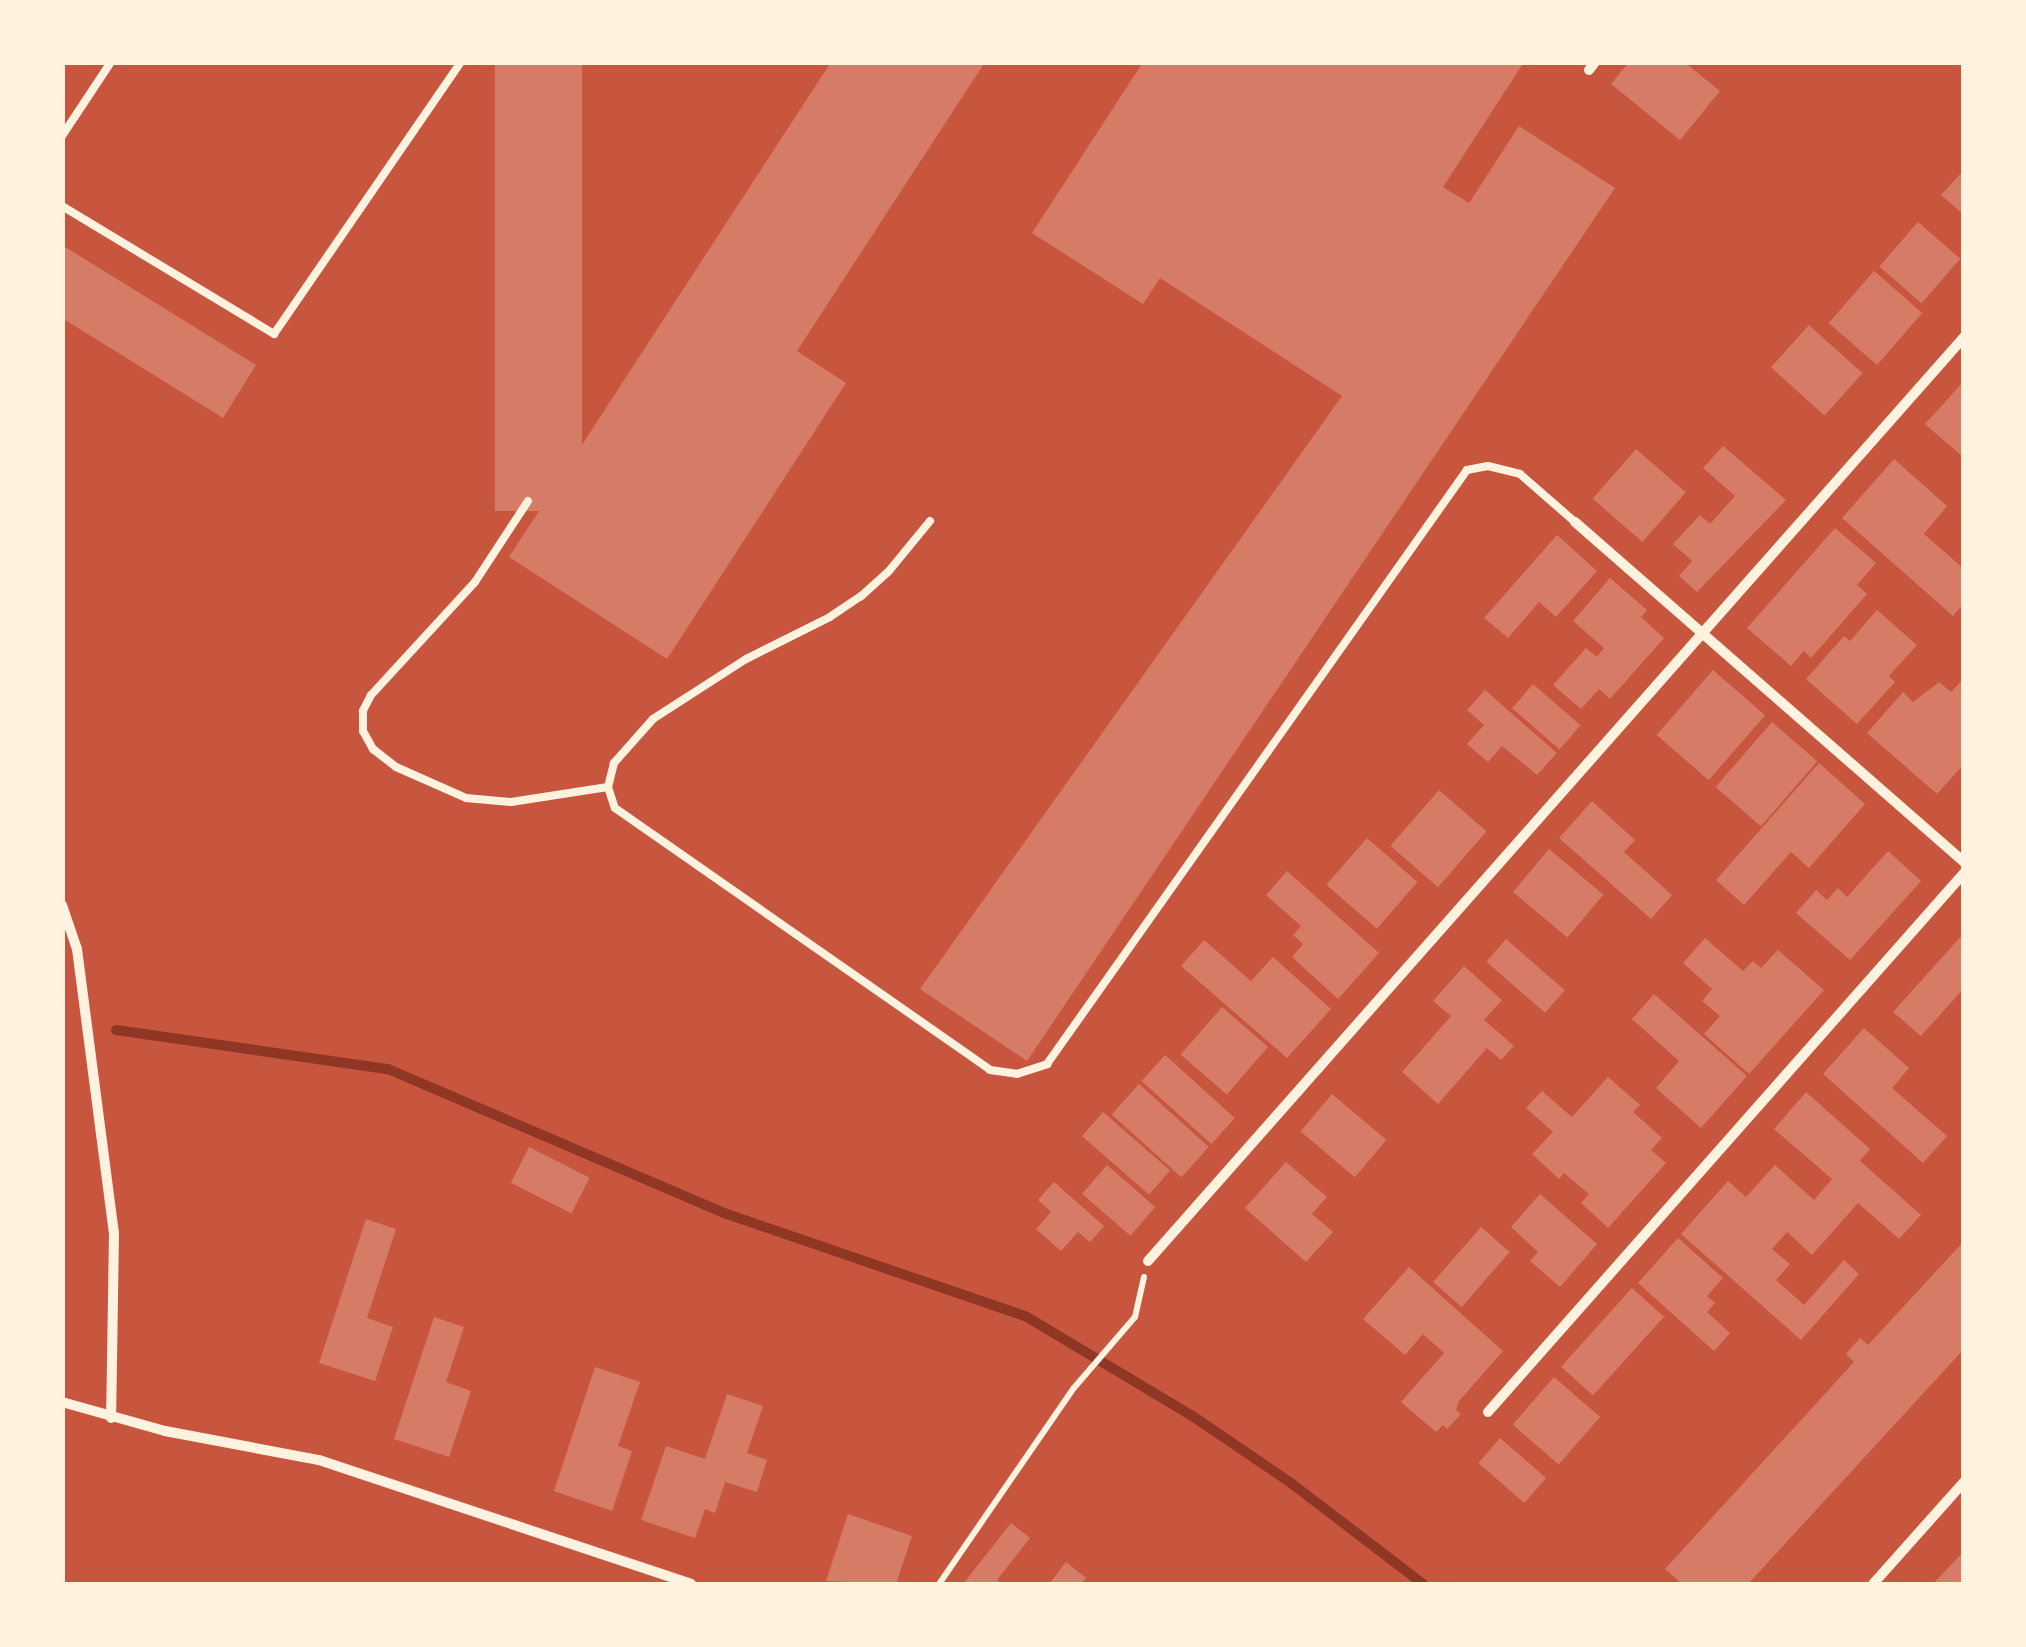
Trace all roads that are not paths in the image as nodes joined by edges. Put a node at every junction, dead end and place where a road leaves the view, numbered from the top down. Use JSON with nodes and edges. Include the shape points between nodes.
{"nodes":[{"id":1,"x":111,"y":62,"type":"edge"},
{"id":2,"x":461,"y":62,"type":"edge"},
{"id":3,"x":62,"y":136,"type":"edge"},
{"id":4,"x":62,"y":206,"type":"edge"},
{"id":5,"x":1964,"y":336,"type":"edge"},
{"id":6,"x":528,"y":501,"type":"dead end"},
{"id":7,"x":930,"y":521,"type":"dead end"},
{"id":8,"x":1575,"y":522,"type":"joint"},
{"id":9,"x":1702,"y":633,"type":"junction"},
{"id":10,"x":608,"y":787,"type":"junction"},
{"id":11,"x":1964,"y":862,"type":"edge"},
{"id":12,"x":1964,"y":872,"type":"edge"},
{"id":13,"x":62,"y":904,"type":"edge"},
{"id":14,"x":1148,"y":1261,"type":"road end"},
{"id":15,"x":62,"y":1402,"type":"edge"},
{"id":16,"x":1488,"y":1412,"type":"dead end"},
{"id":17,"x":111,"y":1418,"type":"junction"},
{"id":18,"x":1964,"y":1482,"type":"edge"},
{"id":19,"x":691,"y":1584,"type":"edge"},
{"id":20,"x":1873,"y":1584,"type":"edge"}],
"edges":[{"from":1,"to":3,"type":"lane"},
{"from":2,"to":4,"type":"lane","via":[[274,334]]},
{"from":5,"to":9,"type":"street"},
{"from":6,"to":10,"type":"lane","via":[[475,582],[371,694],[363,731],[396,767],[466,798],[511,802]]},
{"from":7,"to":10,"type":"lane","via":[[861,596],[653,719],[614,763]]},
{"from":8,"to":9,"type":"street"},
{"from":8,"to":10,"type":"lane","via":[[1520,474],[1488,466],[1467,470],[1046,1064],[1032,1071],[990,1070],[615,808]]},
{"from":9,"to":11,"type":"street"},
{"from":9,"to":14,"type":"street"},
{"from":12,"to":16,"type":"street"},
{"from":13,"to":17,"type":"street","via":[[78,949],[114,1233]]},
{"from":15,"to":17,"type":"street"},
{"from":17,"to":19,"type":"street","via":[[319,1460]]},
{"from":18,"to":20,"type":"street"}]}
